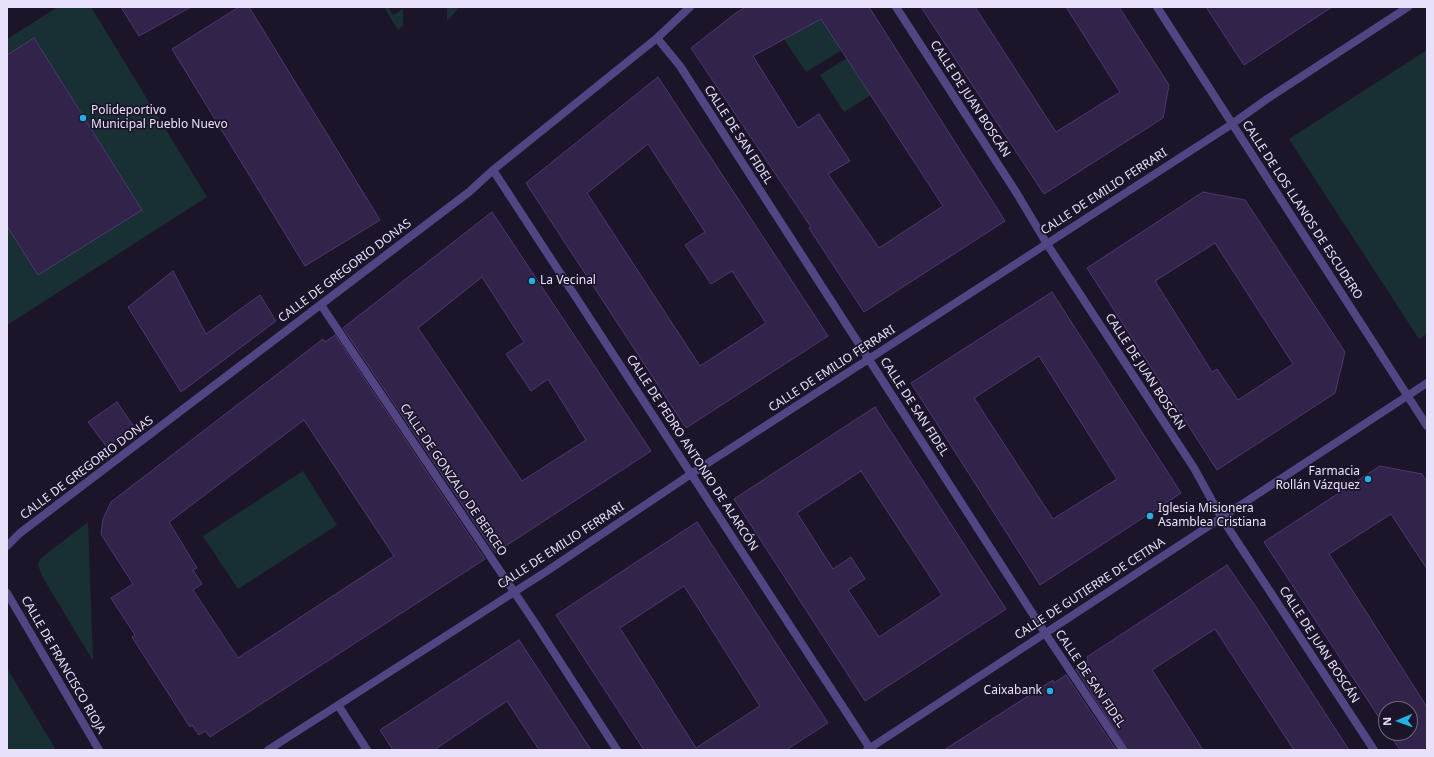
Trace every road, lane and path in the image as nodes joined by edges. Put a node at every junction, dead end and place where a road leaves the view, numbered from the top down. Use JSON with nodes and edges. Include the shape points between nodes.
{"nodes":[{"id":1,"x":690,"y":7,"type":"edge"},
{"id":2,"x":896,"y":7,"type":"edge"},
{"id":3,"x":1157,"y":7,"type":"edge"},
{"id":4,"x":1408,"y":7,"type":"edge"},
{"id":5,"x":657,"y":38,"type":"junction"},
{"id":6,"x":1232,"y":124,"type":"junction"},
{"id":7,"x":493,"y":170,"type":"junction"},
{"id":8,"x":1047,"y":244,"type":"junction"},
{"id":9,"x":321,"y":305,"type":"junction"},
{"id":10,"x":869,"y":359,"type":"junction"},
{"id":11,"x":1427,"y":383,"type":"edge"},
{"id":12,"x":1408,"y":396,"type":"junction"},
{"id":13,"x":1427,"y":426,"type":"edge"},
{"id":14,"x":691,"y":474,"type":"junction"},
{"id":15,"x":1221,"y":517,"type":"junction"},
{"id":16,"x":7,"y":546,"type":"edge"},
{"id":17,"x":514,"y":592,"type":"junction"},
{"id":18,"x":7,"y":593,"type":"edge"},
{"id":19,"x":1045,"y":633,"type":"junction"},
{"id":20,"x":338,"y":705,"type":"junction"},
{"id":21,"x":869,"y":749,"type":"edge"},
{"id":22,"x":99,"y":750,"type":"edge"},
{"id":23,"x":268,"y":750,"type":"edge"},
{"id":24,"x":367,"y":750,"type":"edge"},
{"id":25,"x":617,"y":750,"type":"edge"},
{"id":26,"x":1123,"y":750,"type":"edge"},
{"id":27,"x":1374,"y":750,"type":"edge"}],
"edges":[{"from":1,"to":5,"type":"street","name":"CALLE DE GREGORIO DONAS"},
{"from":2,"to":8,"type":"street","name":"CALLE DE JUAN BOSCÁN"},
{"from":3,"to":6,"type":"street","name":"CALLE DE LOS LLANOS DE ESCUDERO"},
{"from":4,"to":6,"type":"street","name":"CALLE DE EMILIO FERRARI"},
{"from":5,"to":7,"type":"street","name":"CALLE DE GREGORIO DONAS"},
{"from":5,"to":10,"type":"street","name":"CALLE DE SAN FIDEL","via":[[680,66]]},
{"from":6,"to":8,"type":"street","name":"CALLE DE EMILIO FERRARI"},
{"from":6,"to":12,"type":"street","name":"CALLE DE LOS LLANOS DE ESCUDERO"},
{"from":7,"to":9,"type":"street","name":"CALLE DE GREGORIO DONAS","via":[[469,192]]},
{"from":7,"to":14,"type":"street","name":"CALLE DE PEDRO ANTONIO DE ALARCÓN"},
{"from":8,"to":10,"type":"street","name":"CALLE DE EMILIO FERRARI"},
{"from":8,"to":15,"type":"street","name":"CALLE DE JUAN BOSCÁN","via":[[1194,468]]},
{"from":9,"to":16,"type":"street","name":"CALLE DE GREGORIO DONAS","via":[[20,533]]},
{"from":9,"to":17,"type":"street","name":"CALLE DE GONZALO DE BERCEO"},
{"from":10,"to":14,"type":"street","name":"CALLE DE EMILIO FERRARI"},
{"from":10,"to":19,"type":"street","name":"CALLE DE SAN FIDEL"},
{"from":11,"to":12,"type":"street","name":"CALLE DE GUTIERRE DE CETINA"},
{"from":12,"to":13,"type":"street","name":"CALLE DE LOS LLANOS DE ESCUDERO"},
{"from":12,"to":15,"type":"street","name":"CALLE DE GUTIERRE DE CETINA"},
{"from":14,"to":17,"type":"street","name":"CALLE DE EMILIO FERRARI"},
{"from":14,"to":21,"type":"street","name":"CALLE DE PEDRO ANTONIO DE ALARCÓN"},
{"from":15,"to":19,"type":"street","name":"CALLE DE GUTIERRE DE CETINA"},
{"from":15,"to":27,"type":"street","name":"CALLE DE JUAN BOSCÁN"},
{"from":17,"to":20,"type":"street","name":"CALLE DE EMILIO FERRARI"},
{"from":17,"to":25,"type":"street","name":"CALLE DE GONZALO DE BERCEO"},
{"from":18,"to":22,"type":"street","name":"CALLE DE FRANCISCO RIOJA"},
{"from":19,"to":21,"type":"street","name":"CALLE DE GUTIERRE DE CETINA"},
{"from":19,"to":26,"type":"street","name":"CALLE DE SAN FIDEL"},
{"from":20,"to":23,"type":"street","name":"CALLE DE EMILIO FERRARI"},
{"from":20,"to":24,"type":"street"}]}
